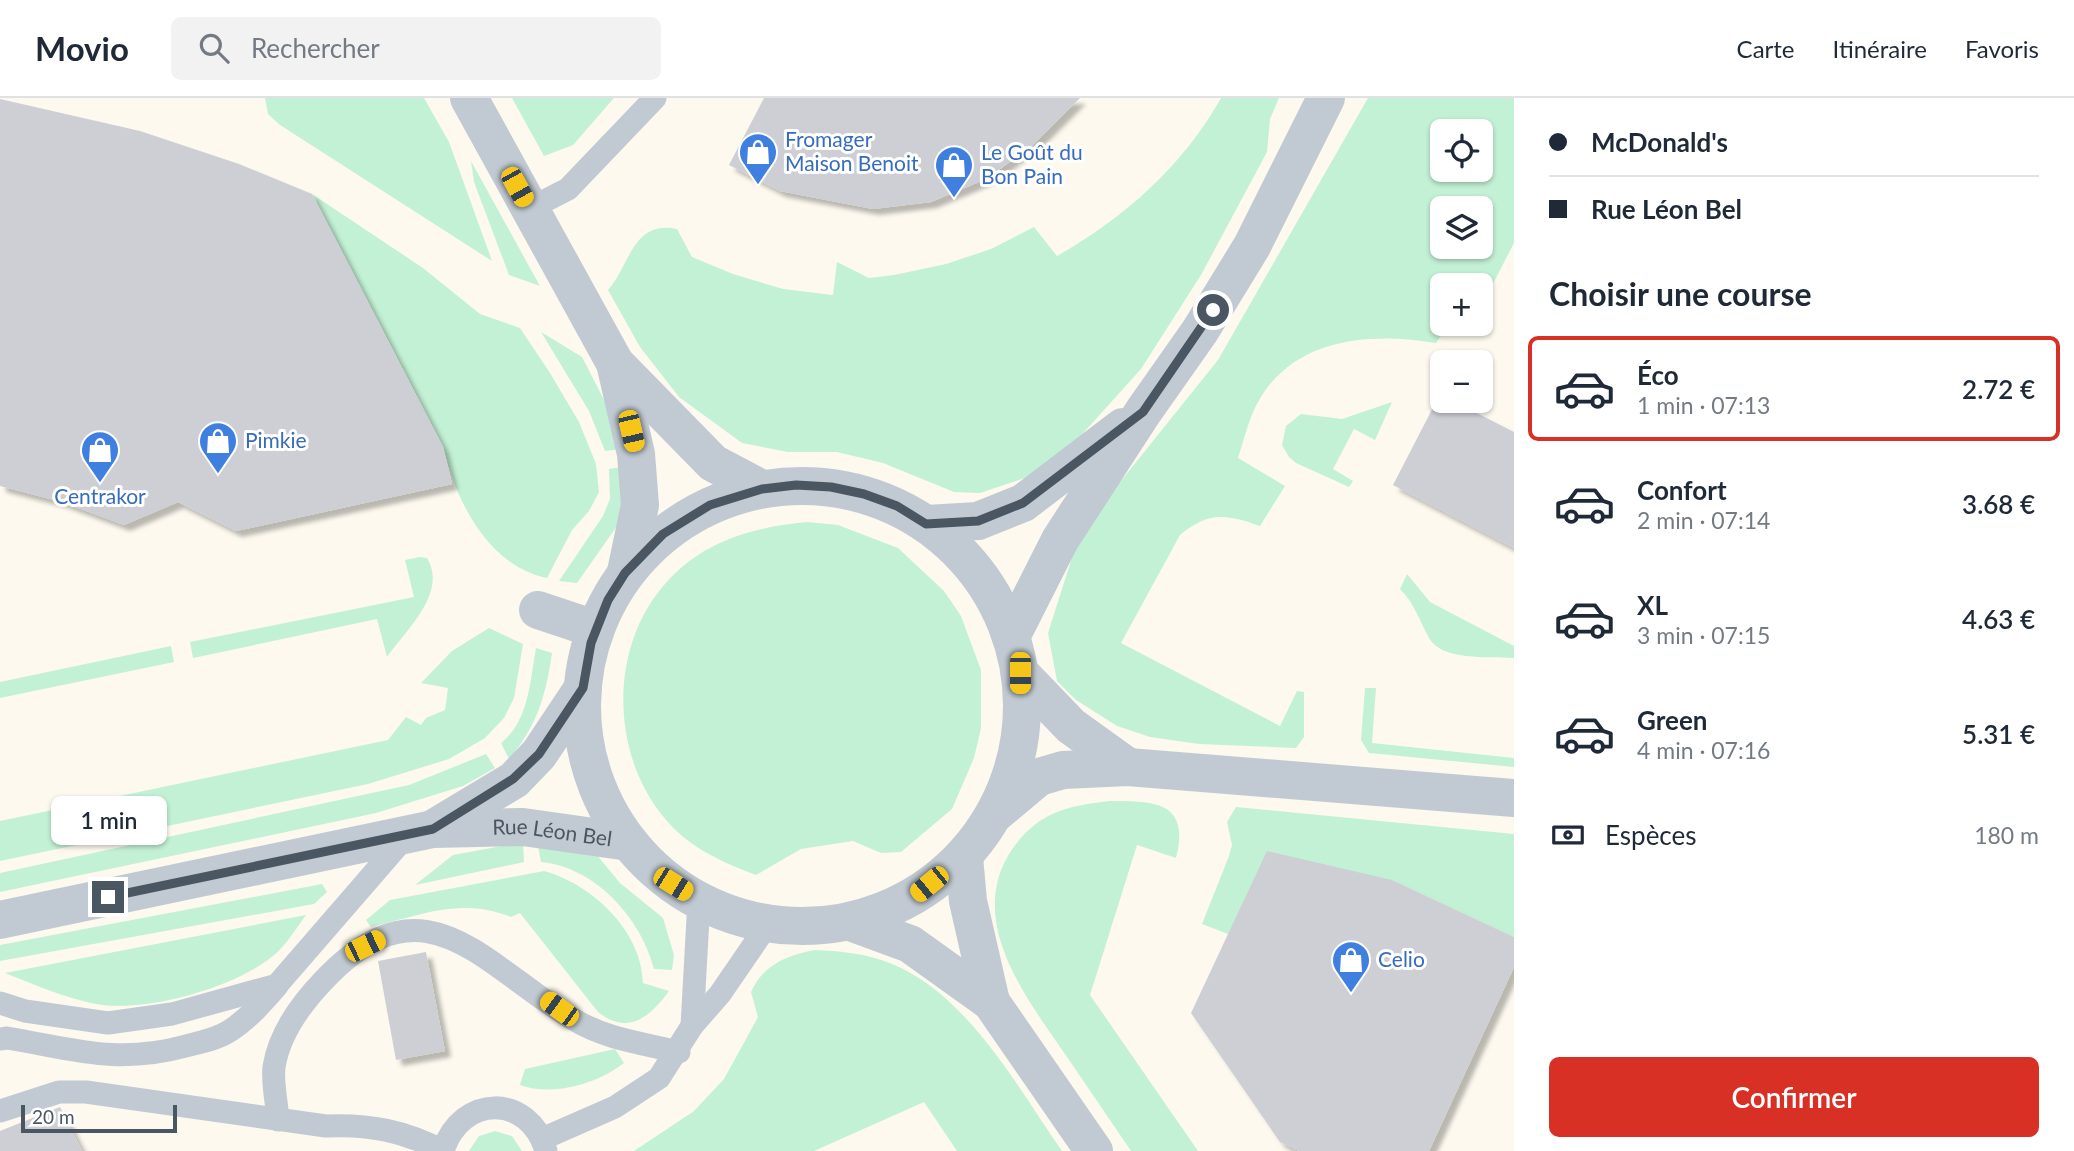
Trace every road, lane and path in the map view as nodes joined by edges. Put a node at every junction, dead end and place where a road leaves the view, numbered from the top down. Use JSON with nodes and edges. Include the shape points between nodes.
{"nodes":[{"id":1,"x":469,"y":98,"type":"edge"},
{"id":2,"x":655,"y":98,"type":"edge"},
{"id":3,"x":1326,"y":98,"type":"edge"},
{"id":4,"x":529,"y":209,"type":"junction"},
{"id":5,"x":615,"y":363,"type":"junction"},
{"id":6,"x":1143,"y":412,"type":"junction"},
{"id":7,"x":762,"y":489,"type":"junction"},
{"id":8,"x":926,"y":524,"type":"junction"},
{"id":9,"x":625,"y":573,"type":"junction"},
{"id":10,"x":538,"y":610,"type":"dead end"},
{"id":11,"x":595,"y":629,"type":"junction"},
{"id":12,"x":1016,"y":655,"type":"junction"},
{"id":13,"x":583,"y":688,"type":"junction"},
{"id":14,"x":1128,"y":767,"type":"junction"},
{"id":15,"x":1514,"y":799,"type":"edge"},
{"id":16,"x":996,"y":813,"type":"junction"},
{"id":17,"x":420,"y":832,"type":"junction"},
{"id":18,"x":629,"y":842,"type":"junction"},
{"id":19,"x":964,"y":857,"type":"junction"},
{"id":20,"x":699,"y":900,"type":"junction"},
{"id":21,"x":0,"y":920,"type":"edge"},
{"id":22,"x":850,"y":922,"type":"junction"},
{"id":23,"x":768,"y":924,"type":"junction"},
{"id":24,"x":278,"y":985,"type":"junction"},
{"id":25,"x":990,"y":1002,"type":"junction"},
{"id":26,"x":0,"y":1003,"type":"edge"},
{"id":27,"x":692,"y":1026,"type":"junction"},
{"id":28,"x":0,"y":1040,"type":"edge"},
{"id":29,"x":679,"y":1052,"type":"junction"},
{"id":30,"x":1,"y":1110,"type":"edge"},
{"id":31,"x":278,"y":1120,"type":"junction"},
{"id":32,"x":544,"y":1145,"type":"edge"},
{"id":33,"x":443,"y":1151,"type":"edge"},
{"id":34,"x":1094,"y":1151,"type":"edge"}],
"edges":[{"from":1,"to":4,"type":"street"},
{"from":2,"to":4,"type":"lane","via":[[569,189]]},
{"from":3,"to":6,"type":"street","via":[[1252,246]]},
{"from":4,"to":5,"type":"street"},
{"from":5,"to":7,"type":"street","via":[[713,463]]},
{"from":5,"to":9,"type":"street","via":[[636,454],[640,505]]},
{"from":6,"to":8,"type":"street","via":[[1023,503],[978,521]]},
{"from":6,"to":12,"type":"street","via":[[1060,540]]},
{"from":7,"to":8,"type":"street","via":[[831,487],[897,506]]},
{"from":7,"to":9,"type":"street","via":[[710,505],[663,534]]},
{"from":8,"to":12,"type":"street","via":[[978,573]]},
{"from":9,"to":11,"type":"street"},
{"from":10,"to":11,"type":"street"},
{"from":11,"to":13,"type":"street"},
{"from":12,"to":14,"type":"street","via":[[1071,726]]},
{"from":12,"to":16,"type":"street","via":[[1019,745]]},
{"from":13,"to":17,"type":"street","name":"Rue Léon Bel","via":[[539,754],[513,779]]},
{"from":13,"to":18,"type":"street","via":[[585,743],[600,795]]},
{"from":14,"to":15,"type":"street"},
{"from":14,"to":16,"type":"street","via":[[1063,770],[1040,776]]},
{"from":16,"to":19,"type":"street"},
{"from":17,"to":18,"type":"street","name":"Rue Léon Bel","via":[[523,827]]},
{"from":17,"to":21,"type":"street","name":"Rue Léon Bel"},
{"from":17,"to":24,"type":"lane"},
{"from":18,"to":20,"type":"street","via":[[649,865]]},
{"from":19,"to":22,"type":"street","via":[[912,898]]},
{"from":19,"to":25,"type":"street","via":[[968,901]]},
{"from":20,"to":23,"type":"street"},
{"from":20,"to":27,"type":"lane"},
{"from":22,"to":23,"type":"street"},
{"from":22,"to":25,"type":"street","via":[[910,944]]},
{"from":23,"to":27,"type":"lane"},
{"from":24,"to":26,"type":"lane","via":[[172,1014],[108,1023]]},
{"from":24,"to":28,"type":"lane","via":[[230,1031],[167,1051],[109,1056]]},
{"from":25,"to":34,"type":"street"},
{"from":27,"to":29,"type":"lane"},
{"from":29,"to":31,"type":"lane","via":[[602,1035],[472,949],[439,933],[417,929],[388,935],[343,960],[290,1021],[274,1067]]},
{"from":29,"to":32,"type":"lane","via":[[659,1078],[638,1094]]},
{"from":30,"to":31,"type":"lane","via":[[59,1092],[86,1092]]},
{"from":31,"to":33,"type":"lane","via":[[390,1129]]},
{"from":32,"to":33,"type":"lane","via":[[524,1116],[495,1107],[467,1115],[456,1125]]}]}
